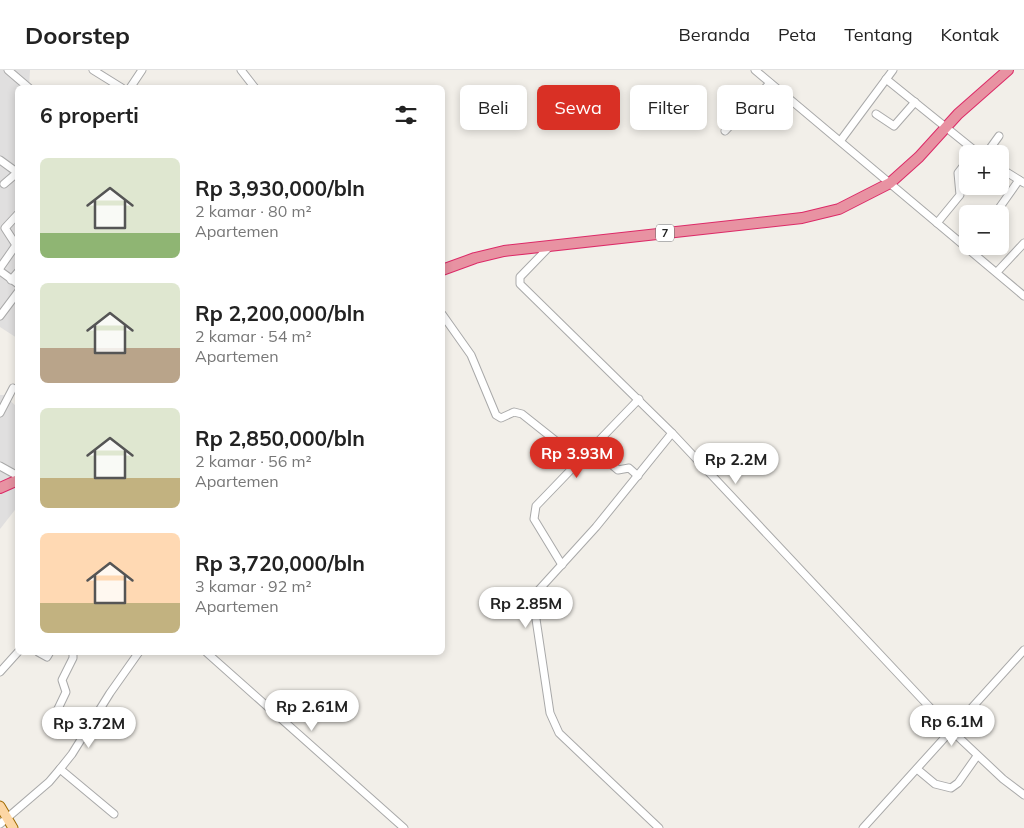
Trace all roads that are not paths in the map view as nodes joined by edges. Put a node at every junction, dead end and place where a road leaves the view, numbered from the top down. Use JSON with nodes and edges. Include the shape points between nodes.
{"nodes":[{"id":1,"x":8,"y":70,"type":"edge"},
{"id":2,"x":94,"y":70,"type":"edge"},
{"id":3,"x":142,"y":70,"type":"edge"},
{"id":4,"x":241,"y":70,"type":"edge"},
{"id":5,"x":755,"y":70,"type":"edge"},
{"id":6,"x":893,"y":70,"type":"edge"},
{"id":7,"x":1008,"y":70,"type":"edge"},
{"id":8,"x":886,"y":79,"type":"junction"},
{"id":9,"x":770,"y":83,"type":"junction"},
{"id":10,"x":26,"y":85,"type":"edge"},
{"id":11,"x":117,"y":85,"type":"edge"},
{"id":12,"x":132,"y":85,"type":"edge"},
{"id":13,"x":253,"y":85,"type":"edge"},
{"id":14,"x":914,"y":102,"type":"junction"},
{"id":15,"x":876,"y":114,"type":"dead end"},
{"id":16,"x":947,"y":126,"type":"junction"},
{"id":17,"x":725,"y":131,"type":"dead end"},
{"id":18,"x":999,"y":136,"type":"dead end"},
{"id":19,"x":841,"y":140,"type":"junction"},
{"id":20,"x":967,"y":145,"type":"edge"},
{"id":21,"x":992,"y":145,"type":"edge"},
{"id":22,"x":0,"y":160,"type":"edge"},
{"id":23,"x":15,"y":171,"type":"edge"},
{"id":24,"x":1009,"y":174,"type":"edge"},
{"id":25,"x":15,"y":175,"type":"edge"},
{"id":26,"x":1022,"y":182,"type":"edge"},
{"id":27,"x":4,"y":184,"type":"dead end"},
{"id":28,"x":888,"y":185,"type":"junction"},
{"id":29,"x":960,"y":195,"type":"edge"},
{"id":30,"x":1003,"y":205,"type":"edge"},
{"id":31,"x":15,"y":217,"type":"edge"},
{"id":32,"x":938,"y":223,"type":"junction"},
{"id":33,"x":959,"y":240,"type":"edge"},
{"id":34,"x":15,"y":243,"type":"edge"},
{"id":35,"x":1024,"y":243,"type":"edge"},
{"id":36,"x":551,"y":245,"type":"junction"},
{"id":37,"x":15,"y":246,"type":"edge"},
{"id":38,"x":977,"y":255,"type":"edge"},
{"id":39,"x":0,"y":269,"type":"edge"},
{"id":40,"x":445,"y":269,"type":"edge"},
{"id":41,"x":997,"y":272,"type":"junction"},
{"id":42,"x":14,"y":282,"type":"edge"},
{"id":43,"x":15,"y":296,"type":"edge"},
{"id":44,"x":1024,"y":296,"type":"edge"},
{"id":45,"x":0,"y":316,"type":"edge"},
{"id":46,"x":445,"y":318,"type":"edge"},
{"id":47,"x":13,"y":388,"type":"dead end"},
{"id":48,"x":639,"y":399,"type":"junction"},
{"id":49,"x":0,"y":413,"type":"edge"},
{"id":50,"x":672,"y":433,"type":"junction"},
{"id":51,"x":592,"y":448,"type":"junction"},
{"id":52,"x":583,"y":456,"type":"junction"},
{"id":53,"x":0,"y":466,"type":"edge"},
{"id":54,"x":15,"y":476,"type":"edge"},
{"id":55,"x":638,"y":476,"type":"junction"},
{"id":56,"x":15,"y":480,"type":"edge"},
{"id":57,"x":0,"y":488,"type":"edge"},
{"id":58,"x":562,"y":565,"type":"junction"},
{"id":59,"x":1024,"y":650,"type":"edge"},
{"id":60,"x":15,"y":655,"type":"edge"},
{"id":61,"x":73,"y":655,"type":"edge"},
{"id":62,"x":137,"y":655,"type":"edge"},
{"id":63,"x":209,"y":655,"type":"edge"},
{"id":64,"x":1,"y":668,"type":"edge"},
{"id":65,"x":952,"y":731,"type":"junction"},
{"id":66,"x":85,"y":734,"type":"junction"},
{"id":67,"x":977,"y":756,"type":"junction"},
{"id":68,"x":60,"y":769,"type":"junction"},
{"id":69,"x":917,"y":769,"type":"junction"},
{"id":70,"x":1024,"y":795,"type":"edge"},
{"id":71,"x":0,"y":806,"type":"edge"},
{"id":72,"x":114,"y":814,"type":"dead end"},
{"id":73,"x":8,"y":818,"type":"junction"},
{"id":74,"x":0,"y":824,"type":"edge"},
{"id":75,"x":13,"y":828,"type":"edge"},
{"id":76,"x":404,"y":828,"type":"edge"},
{"id":77,"x":659,"y":828,"type":"edge"},
{"id":78,"x":863,"y":828,"type":"edge"}],
"edges":[{"from":1,"to":10,"type":"street"},
{"from":2,"to":11,"type":"street"},
{"from":3,"to":12,"type":"street"},
{"from":4,"to":13,"type":"street"},
{"from":5,"to":9,"type":"street"},
{"from":6,"to":8,"type":"street"},
{"from":7,"to":16,"type":"highway","number":"7"},
{"from":8,"to":14,"type":"street"},
{"from":8,"to":19,"type":"street"},
{"from":9,"to":17,"type":"street"},
{"from":9,"to":19,"type":"street"},
{"from":14,"to":15,"type":"street","via":[[895,126]]},
{"from":14,"to":16,"type":"street"},
{"from":16,"to":20,"type":"street"},
{"from":16,"to":28,"type":"highway","number":"7"},
{"from":18,"to":21,"type":"street"},
{"from":19,"to":28,"type":"street"},
{"from":22,"to":23,"type":"street"},
{"from":24,"to":26,"type":"street"},
{"from":25,"to":27,"type":"street"},
{"from":26,"to":30,"type":"street"},
{"from":28,"to":32,"type":"street"},
{"from":28,"to":36,"type":"highway","number":"7","via":[[839,209],[802,218]]},
{"from":29,"to":32,"type":"street"},
{"from":31,"to":34,"type":"street","via":[[5,227]]},
{"from":32,"to":33,"type":"street"},
{"from":35,"to":41,"type":"street"},
{"from":36,"to":40,"type":"highway","number":"7","via":[[504,251]]},
{"from":36,"to":48,"type":"street","via":[[520,277],[520,284]]},
{"from":37,"to":39,"type":"street"},
{"from":38,"to":41,"type":"street"},
{"from":39,"to":42,"type":"street"},
{"from":41,"to":44,"type":"street"},
{"from":43,"to":45,"type":"street"},
{"from":46,"to":52,"type":"street","via":[[471,355],[494,412],[501,418],[514,412],[522,414],[556,441]]},
{"from":47,"to":49,"type":"street"},
{"from":48,"to":50,"type":"street"},
{"from":48,"to":51,"type":"street"},
{"from":50,"to":55,"type":"street"},
{"from":50,"to":65,"type":"street"},
{"from":51,"to":52,"type":"street"},
{"from":51,"to":55,"type":"street","via":[[618,470],[629,468]]},
{"from":52,"to":58,"type":"street","via":[[534,510],[534,519]]},
{"from":53,"to":54,"type":"street"},
{"from":55,"to":58,"type":"street"},
{"from":56,"to":57,"type":"highway"},
{"from":58,"to":77,"type":"street","via":[[533,599],[550,713],[560,733]]},
{"from":59,"to":65,"type":"street"},
{"from":60,"to":64,"type":"street"},
{"from":61,"to":66,"type":"street","via":[[62,680],[66,692],[55,717],[58,724]]},
{"from":62,"to":66,"type":"street"},
{"from":63,"to":76,"type":"street"},
{"from":65,"to":67,"type":"street"},
{"from":65,"to":69,"type":"street"},
{"from":66,"to":68,"type":"street"},
{"from":67,"to":69,"type":"street","via":[[951,788],[935,784]]},
{"from":67,"to":70,"type":"street"},
{"from":68,"to":72,"type":"street"},
{"from":68,"to":73,"type":"street"},
{"from":69,"to":78,"type":"street"},
{"from":71,"to":73,"type":"main road"},
{"from":73,"to":74,"type":"street"},
{"from":73,"to":75,"type":"main road"}]}
